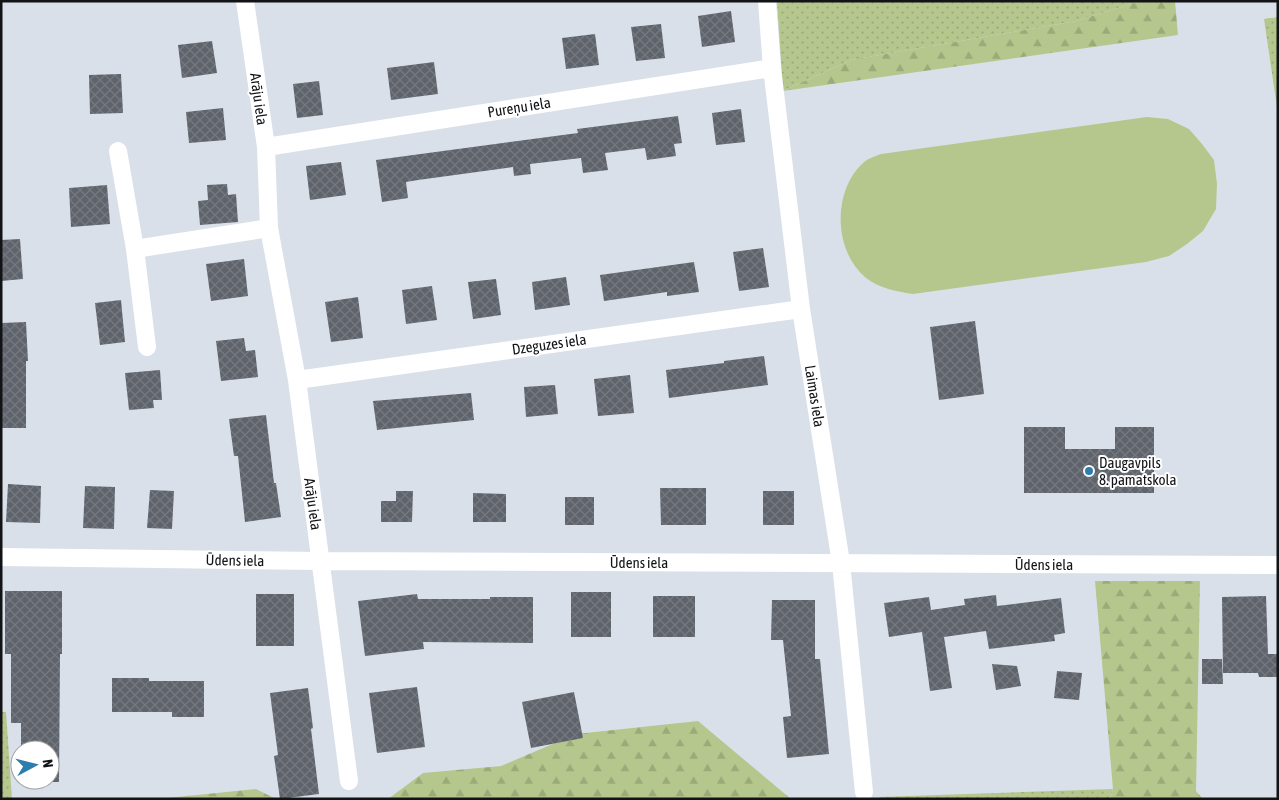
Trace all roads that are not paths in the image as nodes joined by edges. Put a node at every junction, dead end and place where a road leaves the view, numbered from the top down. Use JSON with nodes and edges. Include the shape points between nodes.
{"nodes":[{"id":1,"x":245,"y":1,"type":"edge"},
{"id":2,"x":766,"y":1,"type":"edge"},
{"id":3,"x":772,"y":68,"type":"junction"},
{"id":4,"x":266,"y":147,"type":"junction"},
{"id":5,"x":118,"y":151,"type":"dead end"},
{"id":6,"x":269,"y":228,"type":"junction"},
{"id":7,"x":135,"y":249,"type":"junction"},
{"id":8,"x":801,"y":309,"type":"junction"},
{"id":9,"x":147,"y":347,"type":"dead end"},
{"id":10,"x":296,"y":380,"type":"junction"},
{"id":11,"x":1,"y":557,"type":"edge"},
{"id":12,"x":321,"y":561,"type":"junction"},
{"id":13,"x":841,"y":563,"type":"junction"},
{"id":14,"x":1278,"y":565,"type":"edge"},
{"id":15,"x":349,"y":781,"type":"dead end"},
{"id":16,"x":864,"y":792,"type":"dead end"}],
"edges":[{"from":1,"to":4,"type":"street","name":"Arāju iela"},
{"from":2,"to":3,"type":"street","name":"Laimas iela"},
{"from":3,"to":4,"type":"street","name":"Pureņu iela"},
{"from":3,"to":8,"type":"street","name":"Laimas iela"},
{"from":4,"to":6,"type":"street","name":"Arāju iela"},
{"from":5,"to":7,"type":"street"},
{"from":6,"to":7,"type":"street"},
{"from":6,"to":10,"type":"street","name":"Arāju iela"},
{"from":7,"to":9,"type":"street"},
{"from":8,"to":10,"type":"street","name":"Dzeguzes iela"},
{"from":8,"to":13,"type":"street","name":"Laimas iela"},
{"from":10,"to":12,"type":"street","name":"Arāju iela"},
{"from":11,"to":12,"type":"street","name":"Ūdens iela"},
{"from":12,"to":13,"type":"street","name":"Ūdens iela"},
{"from":12,"to":15,"type":"street","name":"Arāju iela"},
{"from":13,"to":14,"type":"street","name":"Ūdens iela"},
{"from":13,"to":16,"type":"street","name":"Laimas iela"}]}
